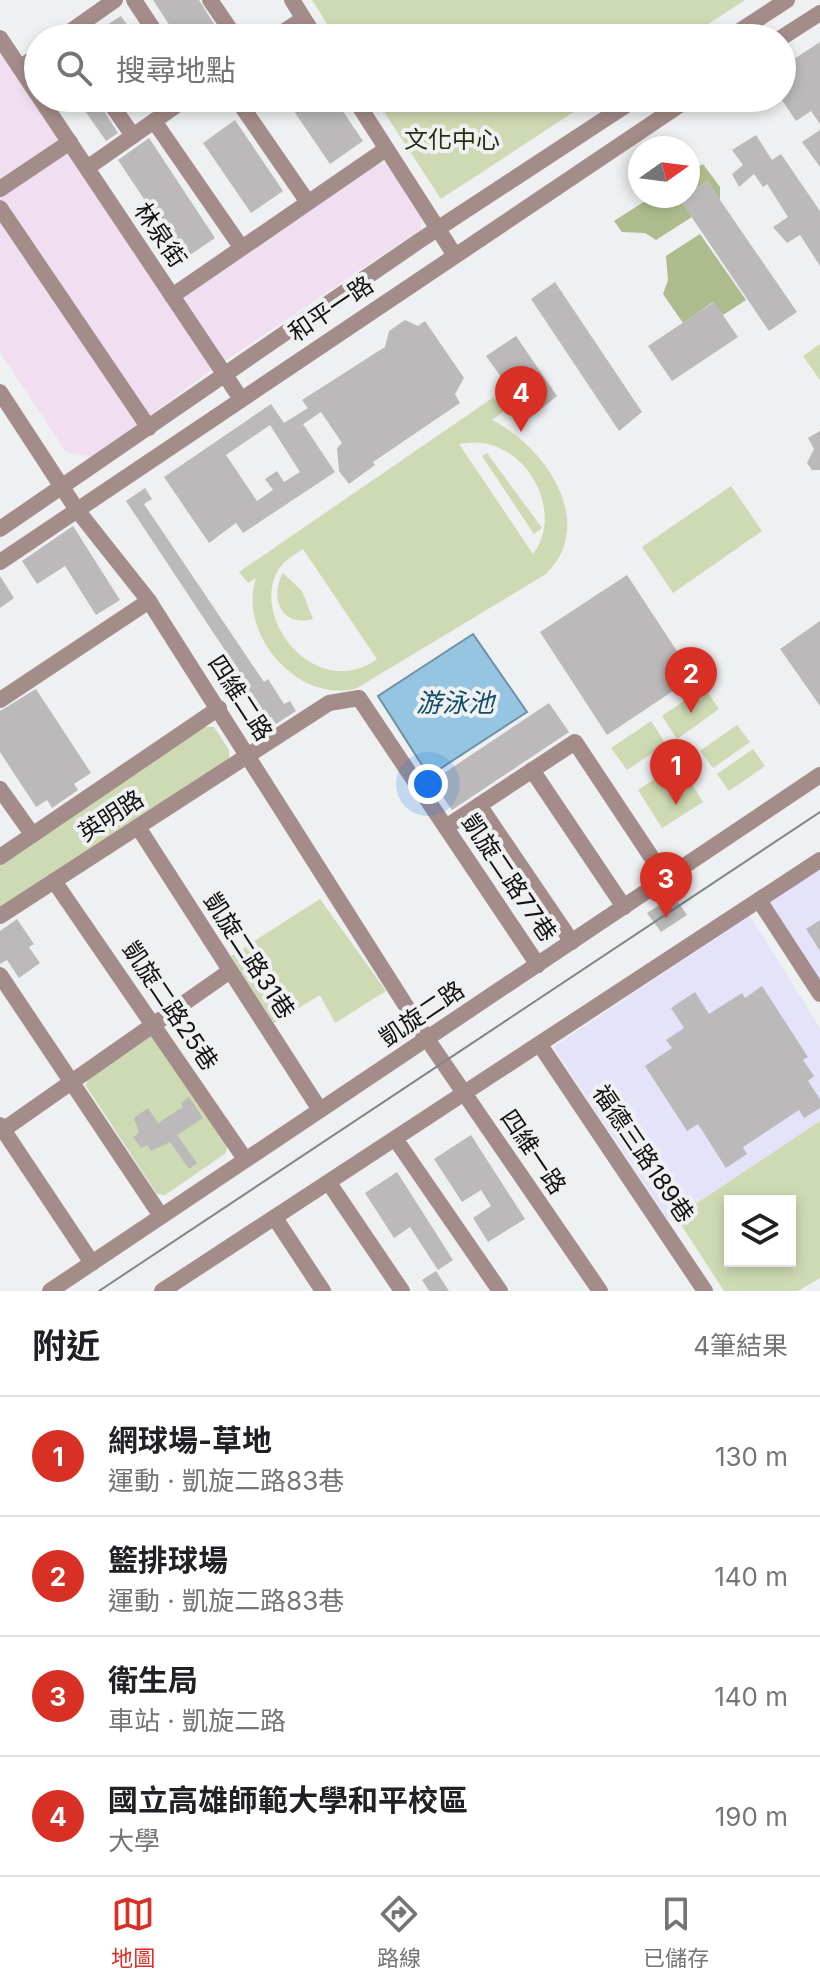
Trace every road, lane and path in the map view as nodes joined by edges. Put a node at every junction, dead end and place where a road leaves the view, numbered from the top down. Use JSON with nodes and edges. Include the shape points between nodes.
{"nodes":[{"id":1,"x":115,"y":0,"type":"edge"},
{"id":2,"x":134,"y":0,"type":"edge"},
{"id":3,"x":210,"y":0,"type":"edge"},
{"id":4,"x":292,"y":0,"type":"edge"},
{"id":5,"x":787,"y":0,"type":"edge"},
{"id":6,"x":820,"y":13,"type":"edge"},
{"id":7,"x":303,"y":19,"type":"junction"},
{"id":8,"x":82,"y":24,"type":"edge"},
{"id":9,"x":150,"y":24,"type":"edge"},
{"id":10,"x":226,"y":24,"type":"edge"},
{"id":11,"x":295,"y":24,"type":"edge"},
{"id":12,"x":306,"y":24,"type":"edge"},
{"id":13,"x":750,"y":24,"type":"edge"},
{"id":14,"x":796,"y":28,"type":"edge"},
{"id":15,"x":0,"y":38,"type":"edge"},
{"id":16,"x":24,"y":65,"type":"edge"},
{"id":17,"x":20,"y":68,"type":"junction"},
{"id":18,"x":24,"y":74,"type":"edge"},
{"id":19,"x":50,"y":112,"type":"edge"},
{"id":20,"x":117,"y":112,"type":"edge"},
{"id":21,"x":167,"y":112,"type":"edge"},
{"id":22,"x":246,"y":112,"type":"edge"},
{"id":23,"x":363,"y":112,"type":"edge"},
{"id":24,"x":616,"y":112,"type":"edge"},
{"id":25,"x":669,"y":112,"type":"edge"},
{"id":26,"x":154,"y":121,"type":"junction"},
{"id":27,"x":133,"y":136,"type":"junction"},
{"id":28,"x":70,"y":142,"type":"junction"},
{"id":29,"x":386,"y":149,"type":"junction"},
{"id":30,"x":87,"y":168,"type":"junction"},
{"id":31,"x":0,"y":189,"type":"edge"},
{"id":32,"x":307,"y":201,"type":"junction"},
{"id":33,"x":0,"y":208,"type":"edge"},
{"id":34,"x":437,"y":229,"type":"junction"},
{"id":35,"x":241,"y":247,"type":"junction"},
{"id":36,"x":454,"y":254,"type":"junction"},
{"id":37,"x":172,"y":296,"type":"junction"},
{"id":38,"x":226,"y":377,"type":"junction"},
{"id":39,"x":0,"y":392,"type":"edge"},
{"id":40,"x":241,"y":399,"type":"junction"},
{"id":41,"x":149,"y":428,"type":"junction"},
{"id":42,"x":62,"y":489,"type":"junction"},
{"id":43,"x":77,"y":510,"type":"junction"},
{"id":44,"x":0,"y":529,"type":"edge"},
{"id":45,"x":0,"y":562,"type":"edge"},
{"id":46,"x":149,"y":601,"type":"junction"},
{"id":47,"x":359,"y":698,"type":"joint"},
{"id":48,"x":0,"y":700,"type":"edge"},
{"id":49,"x":219,"y":708,"type":"junction"},
{"id":50,"x":249,"y":755,"type":"junction"},
{"id":51,"x":532,"y":770,"type":"junction"},
{"id":52,"x":820,"y":775,"type":"edge"},
{"id":53,"x":0,"y":789,"type":"edge"},
{"id":54,"x":479,"y":805,"type":"junction"},
{"id":55,"x":138,"y":827,"type":"junction"},
{"id":56,"x":446,"y":827,"type":"junction"},
{"id":57,"x":32,"y":834,"type":"junction"},
{"id":58,"x":0,"y":857,"type":"edge"},
{"id":59,"x":820,"y":860,"type":"edge"},
{"id":60,"x":666,"y":879,"type":"junction"},
{"id":61,"x":54,"y":881,"type":"junction"},
{"id":62,"x":759,"y":900,"type":"junction"},
{"id":63,"x":624,"y":907,"type":"junction"},
{"id":64,"x":0,"y":916,"type":"edge"},
{"id":65,"x":572,"y":942,"type":"junction"},
{"id":66,"x":538,"y":965,"type":"junction"},
{"id":67,"x":230,"y":971,"type":"junction"},
{"id":68,"x":0,"y":975,"type":"edge"},
{"id":69,"x":820,"y":994,"type":"edge"},
{"id":70,"x":152,"y":1024,"type":"junction"},
{"id":71,"x":427,"y":1039,"type":"junction"},
{"id":72,"x":540,"y":1045,"type":"junction"},
{"id":73,"x":71,"y":1082,"type":"junction"},
{"id":74,"x":465,"y":1094,"type":"junction"},
{"id":75,"x":320,"y":1110,"type":"junction"},
{"id":76,"x":1,"y":1128,"type":"edge"},
{"id":77,"x":396,"y":1140,"type":"junction"},
{"id":78,"x":245,"y":1159,"type":"junction"},
{"id":79,"x":329,"y":1183,"type":"junction"},
{"id":80,"x":161,"y":1216,"type":"junction"},
{"id":81,"x":275,"y":1218,"type":"junction"},
{"id":82,"x":92,"y":1263,"type":"junction"},
{"id":83,"x":50,"y":1291,"type":"edge"},
{"id":84,"x":162,"y":1291,"type":"edge"},
{"id":85,"x":323,"y":1291,"type":"edge"},
{"id":86,"x":402,"y":1291,"type":"edge"},
{"id":87,"x":500,"y":1291,"type":"edge"},
{"id":88,"x":600,"y":1291,"type":"edge"},
{"id":89,"x":705,"y":1291,"type":"edge"}],
"edges":[{"from":1,"to":8,"type":"street"},
{"from":2,"to":9,"type":"street"},
{"from":3,"to":10,"type":"street"},
{"from":4,"to":7,"type":"street"},
{"from":5,"to":13,"type":"street"},
{"from":6,"to":14,"type":"street"},
{"from":7,"to":11,"type":"street"},
{"from":7,"to":12,"type":"street"},
{"from":15,"to":17,"type":"street","name":"林泉街"},
{"from":16,"to":17,"type":"street"},
{"from":17,"to":18,"type":"street","name":"林泉街"},
{"from":19,"to":28,"type":"street","name":"林泉街"},
{"from":20,"to":27,"type":"street"},
{"from":21,"to":26,"type":"street"},
{"from":22,"to":32,"type":"street"},
{"from":23,"to":29,"type":"street"},
{"from":24,"to":34,"type":"street","name":"和平一路"},
{"from":25,"to":36,"type":"street","name":"和平一路"},
{"from":26,"to":27,"type":"street"},
{"from":26,"to":35,"type":"street"},
{"from":27,"to":30,"type":"street"},
{"from":28,"to":30,"type":"street","name":"林泉街"},
{"from":28,"to":31,"type":"street"},
{"from":29,"to":32,"type":"street"},
{"from":29,"to":34,"type":"street"},
{"from":30,"to":37,"type":"street","name":"林泉街"},
{"from":32,"to":35,"type":"street"},
{"from":33,"to":41,"type":"street"},
{"from":34,"to":36,"type":"street"},
{"from":34,"to":38,"type":"street","name":"和平一路"},
{"from":35,"to":37,"type":"street"},
{"from":36,"to":40,"type":"street","name":"和平一路"},
{"from":37,"to":38,"type":"street","name":"林泉街"},
{"from":38,"to":40,"type":"street","name":"林泉街"},
{"from":38,"to":41,"type":"street","name":"和平一路"},
{"from":39,"to":42,"type":"street","name":"四維二路"},
{"from":40,"to":43,"type":"street","name":"和平一路"},
{"from":41,"to":42,"type":"street","name":"和平一路"},
{"from":42,"to":43,"type":"street","name":"四維二路"},
{"from":42,"to":44,"type":"street","name":"和平一路"},
{"from":43,"to":45,"type":"street","name":"和平一路"},
{"from":43,"to":46,"type":"street","name":"四維二路"},
{"from":46,"to":48,"type":"street"},
{"from":46,"to":49,"type":"street","name":"四維二路"},
{"from":47,"to":50,"type":"street","name":"英明路","via":[[329,703]]},
{"from":47,"to":56,"type":"street","name":"凱旋二路77巷"},
{"from":49,"to":50,"type":"street","name":"四維二路"},
{"from":49,"to":57,"type":"street","name":"英明路"},
{"from":50,"to":55,"type":"street","name":"英明路"},
{"from":50,"to":71,"type":"street","name":"四維二路"},
{"from":51,"to":54,"type":"street"},
{"from":51,"to":60,"type":"street","via":[[575,742]]},
{"from":51,"to":63,"type":"street"},
{"from":52,"to":60,"type":"street","name":"凱旋二路"},
{"from":53,"to":57,"type":"street"},
{"from":54,"to":56,"type":"street"},
{"from":54,"to":65,"type":"street"},
{"from":55,"to":61,"type":"street","name":"英明路"},
{"from":55,"to":67,"type":"street","name":"凱旋二路31巷"},
{"from":56,"to":66,"type":"street","name":"凱旋二路77巷"},
{"from":57,"to":58,"type":"street","name":"英明路"},
{"from":59,"to":62,"type":"street"},
{"from":60,"to":63,"type":"street","name":"凱旋二路"},
{"from":61,"to":64,"type":"street","name":"英明路"},
{"from":61,"to":70,"type":"street","name":"凱旋二路25巷"},
{"from":62,"to":69,"type":"street"},
{"from":62,"to":72,"type":"street"},
{"from":63,"to":65,"type":"street","name":"凱旋二路"},
{"from":65,"to":66,"type":"street","name":"凱旋二路"},
{"from":66,"to":71,"type":"street","name":"凱旋二路"},
{"from":67,"to":70,"type":"street"},
{"from":67,"to":75,"type":"street","name":"凱旋二路31巷"},
{"from":68,"to":73,"type":"street"},
{"from":70,"to":73,"type":"street"},
{"from":70,"to":78,"type":"street","name":"凱旋二路25巷"},
{"from":71,"to":74,"type":"street","name":"四維一路"},
{"from":71,"to":75,"type":"street","name":"凱旋二路"},
{"from":72,"to":74,"type":"street"},
{"from":72,"to":89,"type":"street","name":"福德三路189巷"},
{"from":73,"to":76,"type":"street"},
{"from":73,"to":80,"type":"street"},
{"from":74,"to":77,"type":"street"},
{"from":74,"to":88,"type":"street","name":"四維一路"},
{"from":75,"to":78,"type":"street","name":"凱旋二路"},
{"from":76,"to":82,"type":"street"},
{"from":77,"to":79,"type":"street"},
{"from":77,"to":87,"type":"street"},
{"from":78,"to":80,"type":"street","name":"凱旋二路"},
{"from":79,"to":81,"type":"street"},
{"from":79,"to":86,"type":"street"},
{"from":80,"to":82,"type":"street","name":"凱旋二路"},
{"from":81,"to":84,"type":"street"},
{"from":81,"to":85,"type":"street"},
{"from":82,"to":83,"type":"street","name":"凱旋二路"}]}
